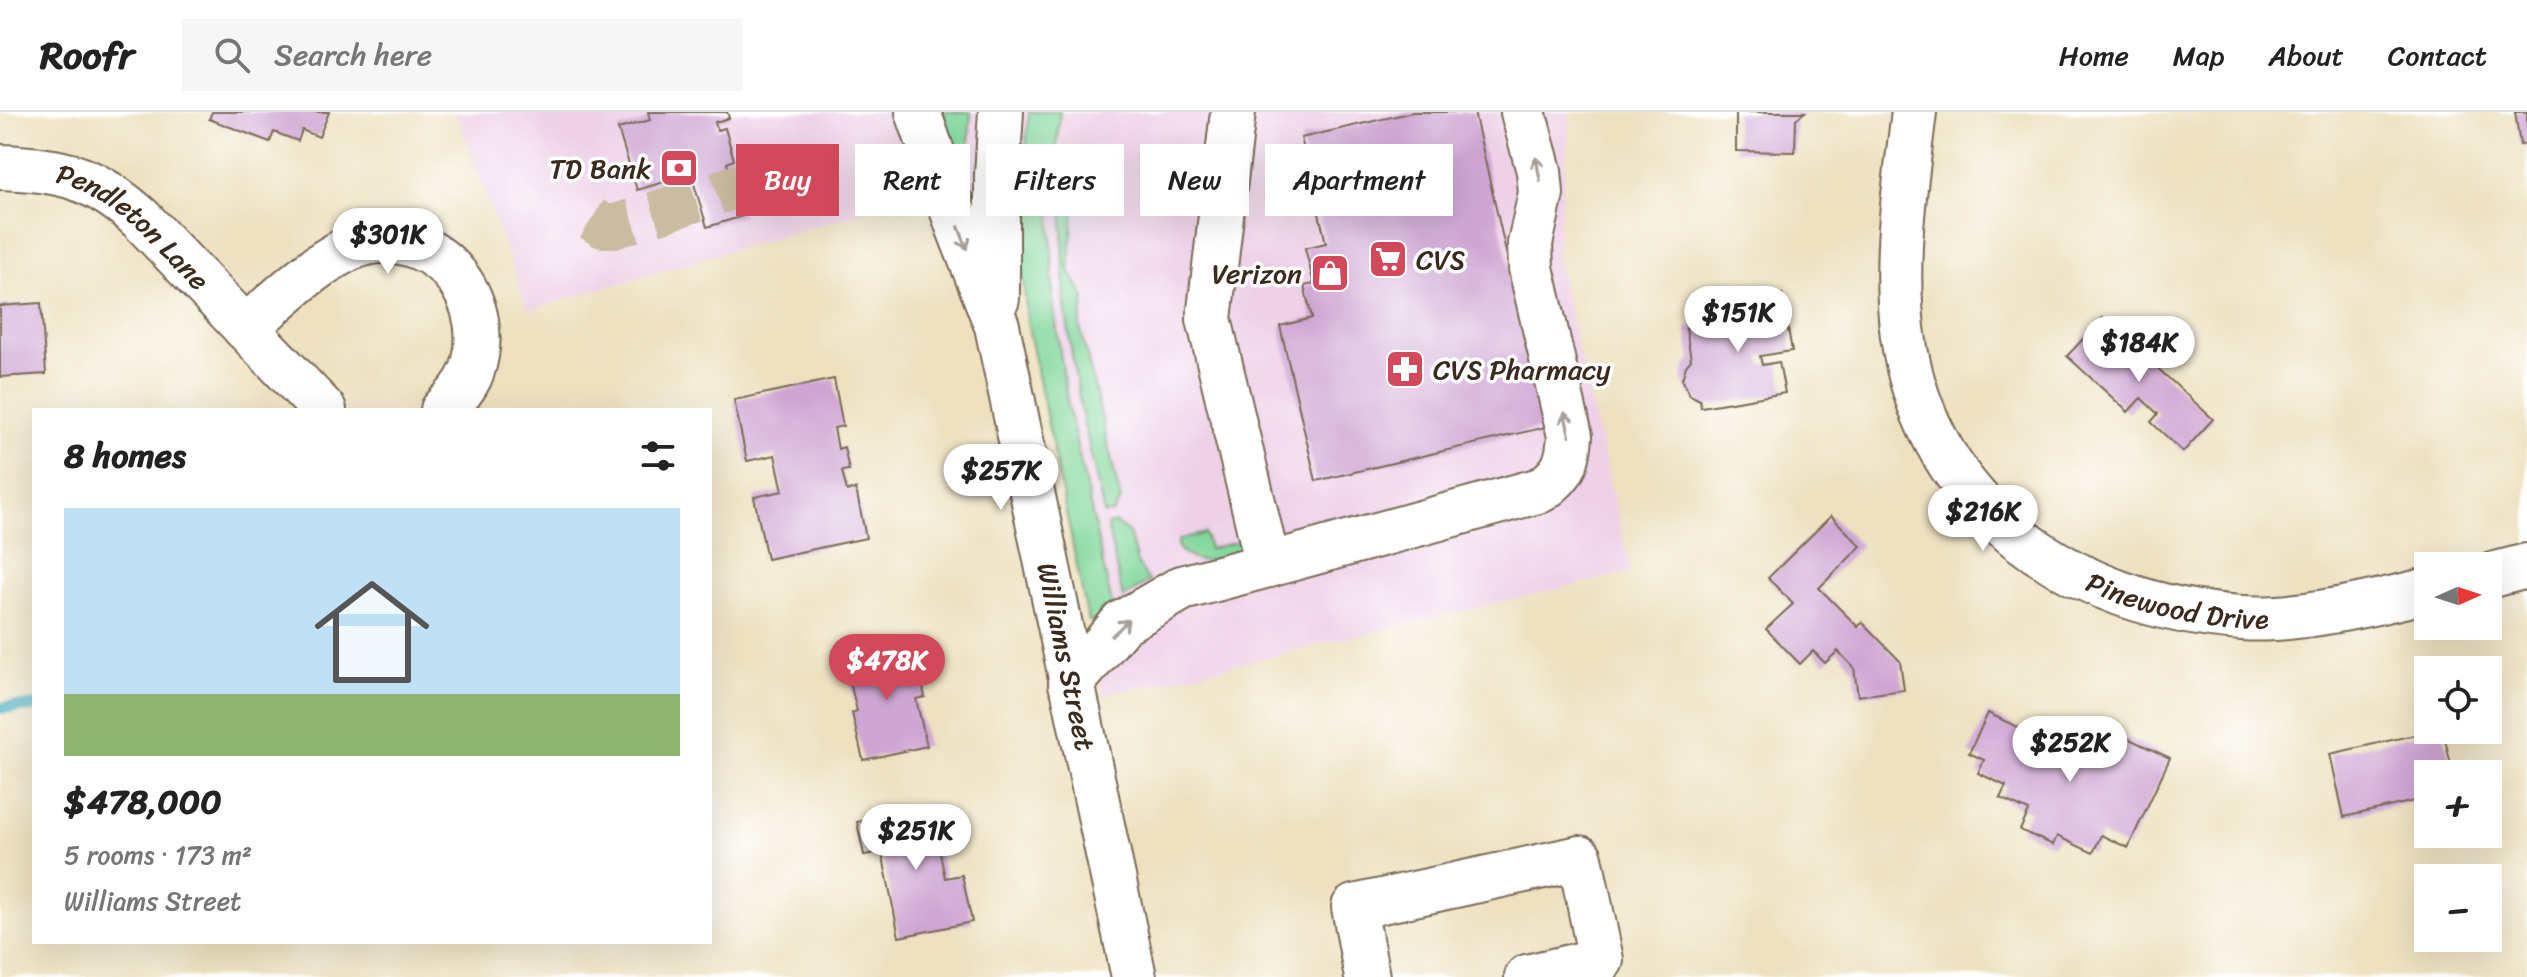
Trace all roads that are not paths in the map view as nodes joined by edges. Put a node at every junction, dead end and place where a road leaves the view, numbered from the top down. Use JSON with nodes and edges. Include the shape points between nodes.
{"nodes":[{"id":1,"x":918,"y":112,"type":"edge"},
{"id":2,"x":1001,"y":112,"type":"edge"},
{"id":3,"x":1233,"y":112,"type":"edge"},
{"id":4,"x":1523,"y":112,"type":"edge"},
{"id":5,"x":1914,"y":112,"type":"edge"},
{"id":6,"x":0,"y":167,"type":"edge"},
{"id":7,"x":997,"y":326,"type":"junction"},
{"id":8,"x":245,"y":328,"type":"junction"},
{"id":9,"x":322,"y":408,"type":"edge"},
{"id":10,"x":445,"y":408,"type":"edge"},
{"id":11,"x":1268,"y":565,"type":"junction"},
{"id":12,"x":2527,"y":566,"type":"edge"},
{"id":13,"x":2502,"y":572,"type":"edge"},
{"id":14,"x":2414,"y":593,"type":"edge"},
{"id":15,"x":1071,"y":684,"type":"junction"},
{"id":16,"x":1134,"y":977,"type":"edge"},
{"id":17,"x":1367,"y":977,"type":"edge"},
{"id":18,"x":1527,"y":977,"type":"edge"}],
"edges":[{"from":1,"to":7,"type":"street","name":"Williams Street","one_way":true},
{"from":2,"to":7,"type":"street"},
{"from":3,"to":11,"type":"street","via":[[1209,319]]},
{"from":11,"to":4,"type":"street","one_way":true,"via":[[1541,490],[1556,480],[1568,459],[1570,436],[1531,268],[1530,244],[1541,193]]},
{"from":5,"to":14,"type":"street","name":"Pinewood Drive","via":[[1901,219],[1899,299],[1910,371],[1935,437],[1957,473],[2015,537],[2091,583],[2184,611],[2244,619],[2294,616]]},
{"from":6,"to":8,"type":"street","name":"Pendleton Lane","via":[[59,172],[117,198]]},
{"from":7,"to":15,"type":"street","name":"Williams Street"},
{"from":8,"to":9,"type":"street","name":"Pendleton Lane"},
{"from":8,"to":10,"type":"street","via":[[348,249],[372,242],[421,249],[460,279],[478,324],[471,373]]},
{"from":15,"to":11,"type":"street","one_way":true,"via":[[1122,623],[1182,588]]},
{"from":12,"to":13,"type":"street"},
{"from":15,"to":16,"type":"street","name":"Williams Street"},
{"from":17,"to":18,"type":"street","via":[[1354,907],[1580,858],[1601,960]]}]}
